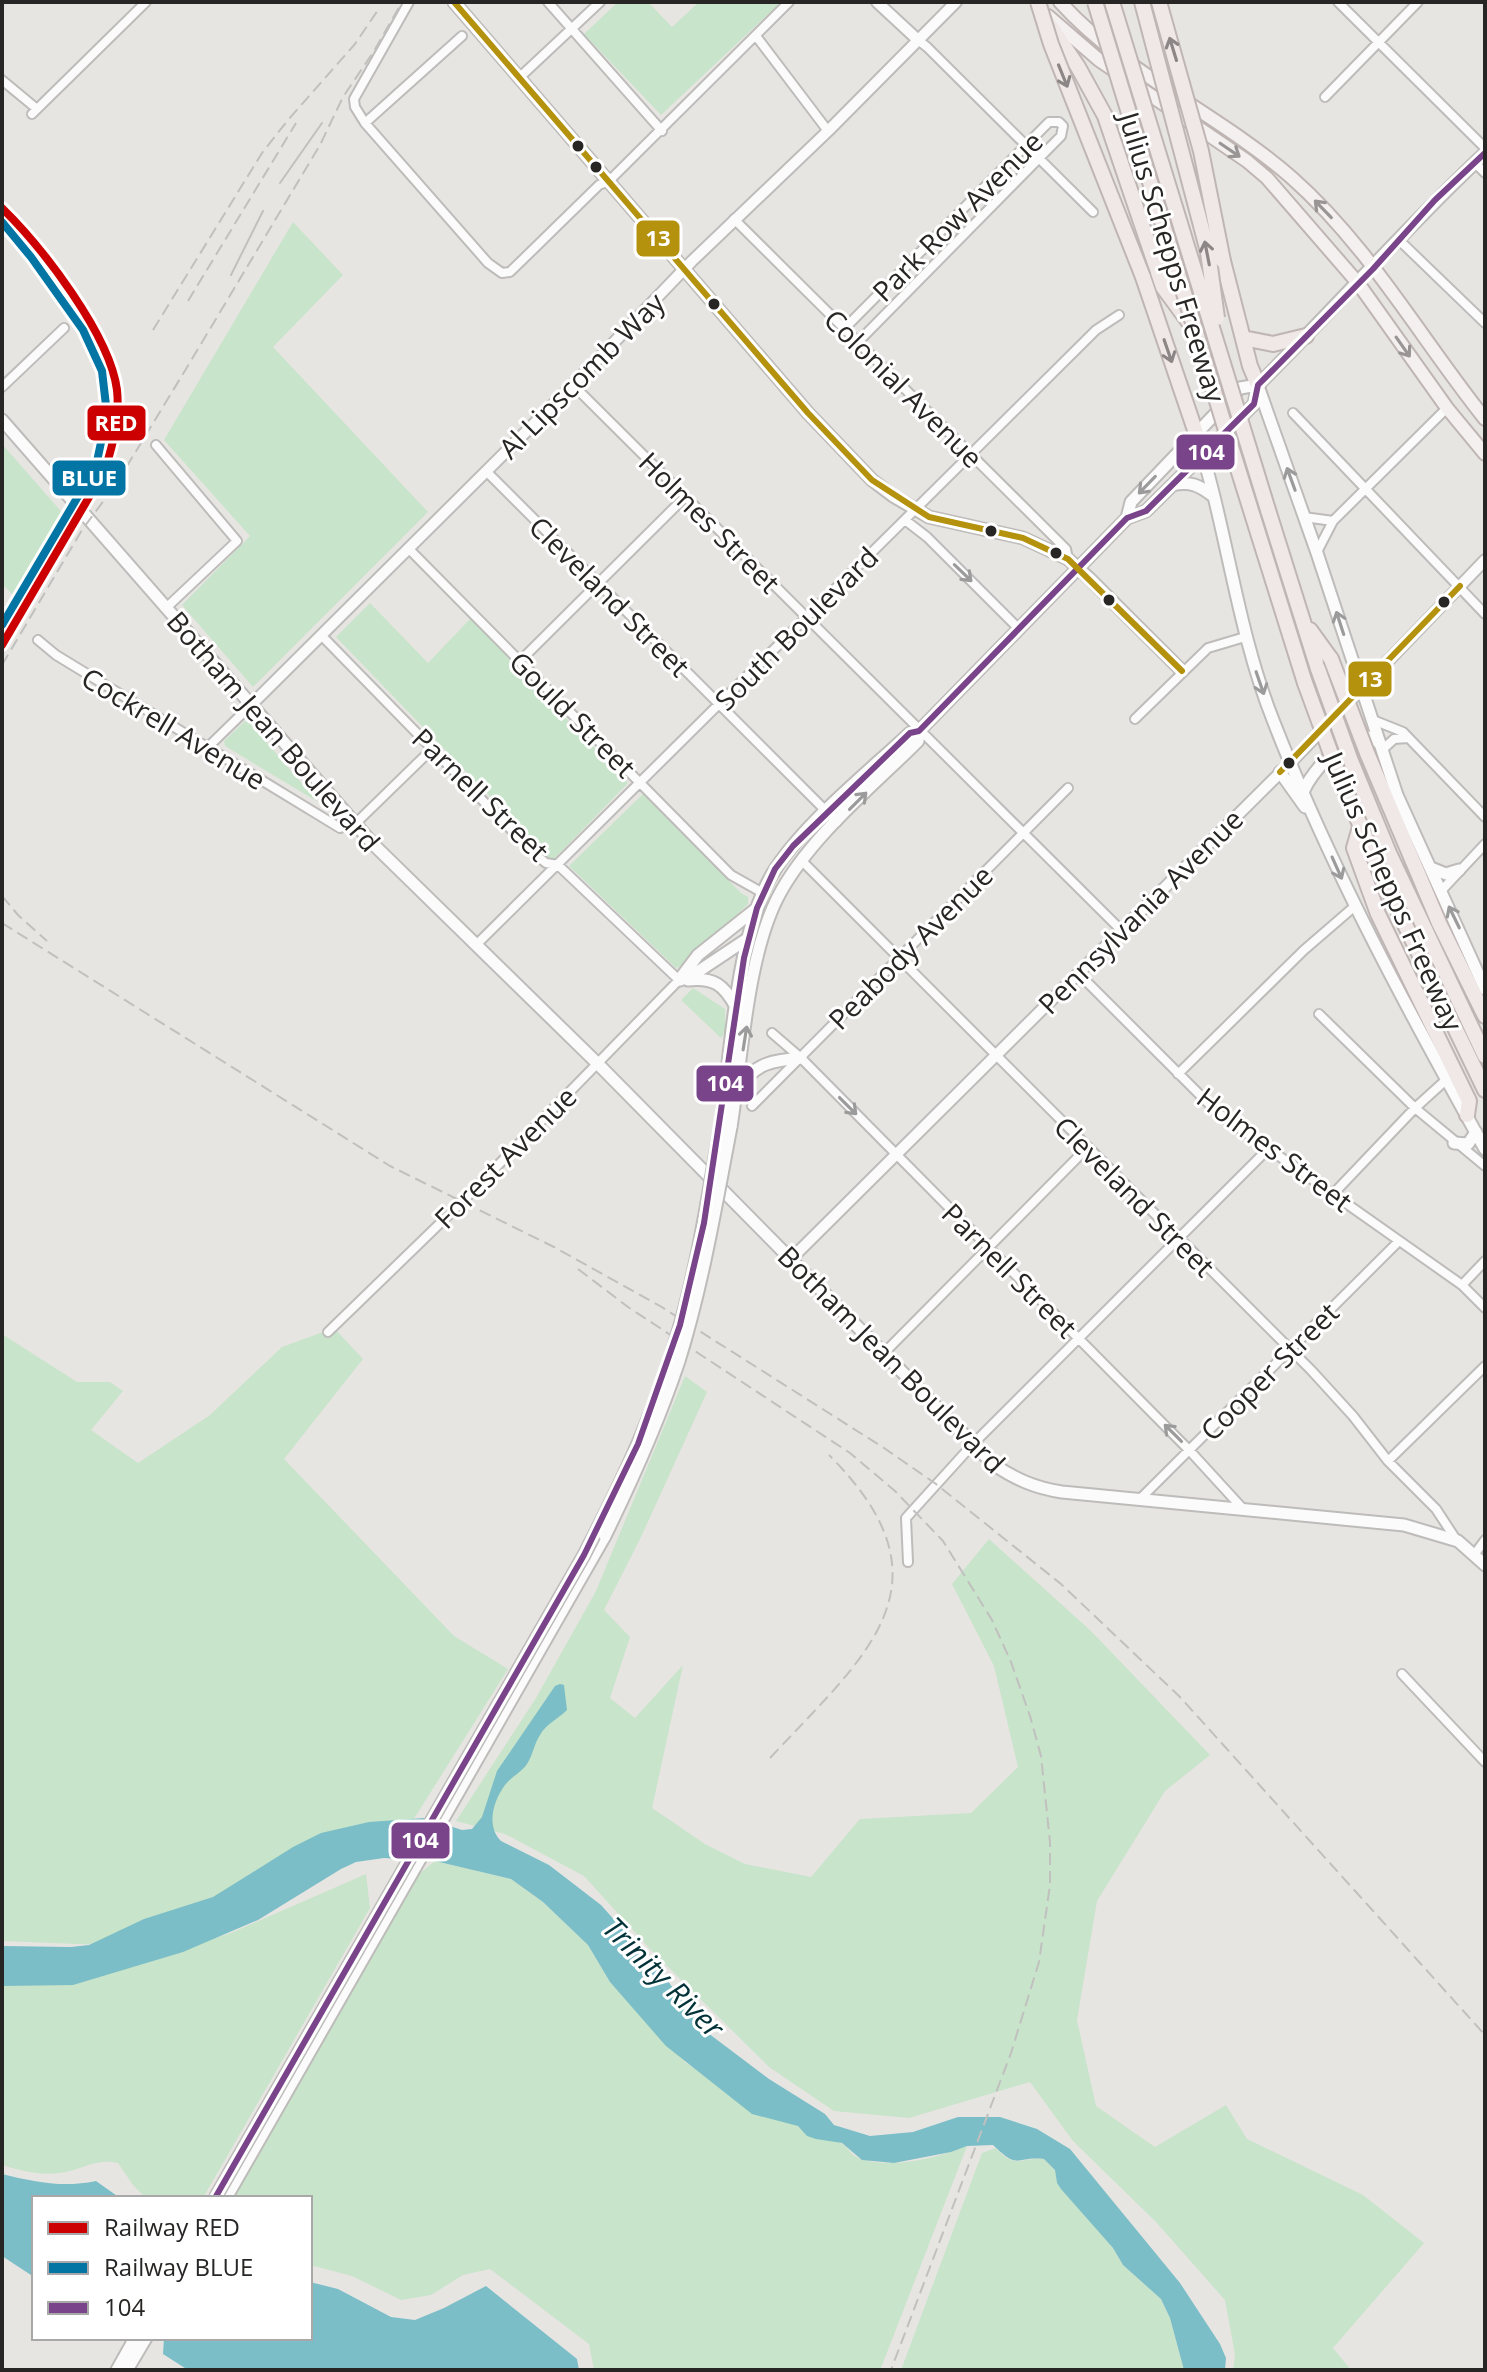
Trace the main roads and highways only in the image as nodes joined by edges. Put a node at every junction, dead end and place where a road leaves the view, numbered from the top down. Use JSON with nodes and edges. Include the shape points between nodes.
{"nodes":[{"id":1,"x":454,"y":2,"type":"edge"},
{"id":2,"x":1035,"y":2,"type":"edge"},
{"id":3,"x":1060,"y":2,"type":"edge"},
{"id":4,"x":1095,"y":2,"type":"edge"},
{"id":5,"x":1112,"y":2,"type":"edge"},
{"id":6,"x":1142,"y":2,"type":"edge"},
{"id":7,"x":1159,"y":2,"type":"edge"},
{"id":8,"x":1485,"y":151,"type":"edge"},
{"id":9,"x":1373,"y":269,"type":"junction"},
{"id":10,"x":1358,"y":283,"type":"junction"},
{"id":11,"x":1195,"y":330,"type":"junction"},
{"id":12,"x":1306,"y":336,"type":"junction"},
{"id":13,"x":1243,"y":338,"type":"junction"},
{"id":14,"x":1222,"y":358,"type":"junction"},
{"id":15,"x":1258,"y":385,"type":"junction"},
{"id":16,"x":1485,"y":419,"type":"edge"},
{"id":17,"x":2,"y":420,"type":"edge"},
{"id":18,"x":1196,"y":433,"type":"junction"},
{"id":19,"x":1202,"y":453,"type":"junction"},
{"id":20,"x":1485,"y":454,"type":"edge"},
{"id":21,"x":1172,"y":485,"type":"junction"},
{"id":22,"x":1213,"y":496,"type":"junction"},
{"id":23,"x":1127,"y":518,"type":"junction"},
{"id":24,"x":1078,"y":568,"type":"junction"},
{"id":25,"x":1300,"y":615,"type":"junction"},
{"id":26,"x":1182,"y":671,"type":"road end"},
{"id":27,"x":919,"y":731,"type":"junction"},
{"id":28,"x":1381,"y":747,"type":"junction"},
{"id":29,"x":1280,"y":772,"type":"road end"},
{"id":30,"x":1304,"y":790,"type":"junction"},
{"id":31,"x":1318,"y":825,"type":"junction"},
{"id":32,"x":1360,"y":827,"type":"junction"},
{"id":33,"x":1431,"y":868,"type":"junction"},
{"id":34,"x":1459,"y":870,"type":"road end"},
{"id":35,"x":757,"y":908,"type":"junction"},
{"id":36,"x":765,"y":931,"type":"junction"},
{"id":37,"x":747,"y":939,"type":"junction"},
{"id":38,"x":714,"y":941,"type":"junction"},
{"id":39,"x":757,"y":960,"type":"junction"},
{"id":40,"x":679,"y":980,"type":"junction"},
{"id":41,"x":1485,"y":989,"type":"edge"},
{"id":42,"x":736,"y":1007,"type":"junction"},
{"id":43,"x":1485,"y":1016,"type":"edge"},
{"id":44,"x":1485,"y":1056,"type":"edge"},
{"id":45,"x":801,"y":1058,"type":"road end"},
{"id":46,"x":1485,"y":1090,"type":"edge"},
{"id":47,"x":736,"y":1100,"type":"junction"},
{"id":48,"x":1467,"y":1115,"type":"junction"},
{"id":49,"x":726,"y":1125,"type":"junction"},
{"id":50,"x":1476,"y":1132,"type":"junction"},
{"id":51,"x":1454,"y":1143,"type":"road end"},
{"id":52,"x":1485,"y":1149,"type":"edge"},
{"id":53,"x":1485,"y":1565,"type":"edge"},
{"id":54,"x":216,"y":2196,"type":"edge"},
{"id":55,"x":227,"y":2196,"type":"edge"},
{"id":56,"x":134,"y":2340,"type":"edge"},
{"id":57,"x":145,"y":2340,"type":"edge"},
{"id":58,"x":117,"y":2370,"type":"edge"},
{"id":59,"x":127,"y":2370,"type":"edge"}],
"edges":[{"from":1,"to":24,"type":"main road","via":[[872,480],[915,510],[1023,538]]},
{"from":2,"to":10,"type":"main road","one_way":true,"via":[[1099,60],[1267,178]]},
{"from":2,"to":11,"type":"highway","via":[[1092,91],[1163,287]]},
{"from":2,"to":18,"type":"highway","one_way":true,"bridge":true,"via":[[1143,277]]},
{"from":9,"to":3,"type":"main road","one_way":true,"via":[[1323,208],[1268,157],[1145,75]]},
{"from":4,"to":11,"type":"highway","name":"Julius Schepps Freeway","bridge":true},
{"from":5,"to":14,"type":"highway","name":"Julius Schepps Freeway","bridge":true},
{"from":14,"to":6,"type":"highway","one_way":true,"bridge":true,"via":[[1208,252]]},
{"from":13,"to":7,"type":"highway","one_way":true,"bridge":true,"via":[[1201,151]]},
{"from":8,"to":9,"type":"main road"},
{"from":9,"to":10,"type":"main road"},
{"from":9,"to":16,"type":"main road"},
{"from":10,"to":12,"type":"main road"},
{"from":10,"to":20,"type":"main road","one_way":true},
{"from":11,"to":32,"type":"highway","name":"Julius Schepps Freeway","bridge":true,"via":[[1305,683]]},
{"from":12,"to":13,"type":"highway","via":[[1273,344]]},
{"from":12,"to":15,"type":"main road"},
{"from":13,"to":15,"type":"highway"},
{"from":14,"to":25,"type":"highway","name":"Julius Schepps Freeway","bridge":true},
{"from":15,"to":18,"type":"main road","via":[[1240,388]]},
{"from":15,"to":19,"type":"main road","via":[[1254,404]]},
{"from":28,"to":15,"type":"main road","name":"Julius Schepps Freeway","one_way":true},
{"from":17,"to":53,"type":"main road","name":"Botham Jean Boulevard","via":[[355,824],[993,1464],[1037,1488],[1404,1525],[1458,1541]]},
{"from":18,"to":19,"type":"main road","name":"Julius Schepps Freeway"},
{"from":18,"to":23,"type":"main road","one_way":true,"via":[[1131,502]]},
{"from":19,"to":21,"type":"main road"},
{"from":19,"to":22,"type":"main road","name":"Julius Schepps Freeway"},
{"from":21,"to":22,"type":"main road","via":[[1197,485]]},
{"from":21,"to":23,"type":"main road","via":[[1146,511]]},
{"from":22,"to":30,"type":"main road","name":"Julius Schepps Freeway","one_way":true,"via":[[1245,637]]},
{"from":23,"to":24,"type":"main road"},
{"from":24,"to":26,"type":"main road"},
{"from":24,"to":27,"type":"main road"},
{"from":25,"to":43,"type":"highway","bridge":true,"via":[[1331,659],[1439,923]]},
{"from":25,"to":44,"type":"highway","name":"Julius Schepps Freeway","bridge":true,"via":[[1389,853]]},
{"from":27,"to":35,"type":"main road","via":[[910,733],[793,846],[775,869]]},
{"from":36,"to":27,"type":"main road","one_way":true,"via":[[778,896],[802,861],[918,741]]},
{"from":28,"to":30,"type":"main road","via":[[1362,736],[1346,739]]},
{"from":28,"to":33,"type":"main road","name":"Julius Schepps Freeway"},
{"from":29,"to":31,"type":"main road"},
{"from":30,"to":31,"type":"main road","name":"Julius Schepps Freeway"},
{"from":31,"to":48,"type":"main road","name":"Julius Schepps Freeway","one_way":true,"via":[[1355,906]]},
{"from":32,"to":46,"type":"highway","name":"Julius Schepps Freeway"},
{"from":32,"to":48,"type":"highway","via":[[1354,848],[1366,883],[1469,1101]]},
{"from":33,"to":34,"type":"main road","via":[[1446,874]]},
{"from":41,"to":33,"type":"main road","name":"Julius Schepps Freeway","one_way":true},
{"from":35,"to":37,"type":"main road"},
{"from":35,"to":38,"type":"main road"},
{"from":36,"to":37,"type":"main road"},
{"from":36,"to":39,"type":"main road"},
{"from":37,"to":38,"type":"main road"},
{"from":37,"to":39,"type":"main road"},
{"from":37,"to":40,"type":"main road"},
{"from":37,"to":42,"type":"main road"},
{"from":38,"to":40,"type":"main road"},
{"from":47,"to":39,"type":"main road","one_way":true},
{"from":40,"to":42,"type":"main road","via":[[713,980]]},
{"from":42,"to":49,"type":"main road"},
{"from":45,"to":47,"type":"main road","via":[[755,1069]]},
{"from":47,"to":49,"type":"main road"},
{"from":48,"to":50,"type":"main road","name":"Julius Schepps Freeway"},
{"from":49,"to":54,"type":"main road","bridge":true,"via":[[680,1325],[624,1477]]},
{"from":49,"to":55,"type":"main road","bridge":true,"via":[[708,1247],[680,1358],[627,1492]]},
{"from":50,"to":51,"type":"main road","via":[[1468,1144]]},
{"from":50,"to":52,"type":"main road","name":"Julius Schepps Freeway"},
{"from":56,"to":58,"type":"main road"},
{"from":57,"to":59,"type":"main road"}]}
